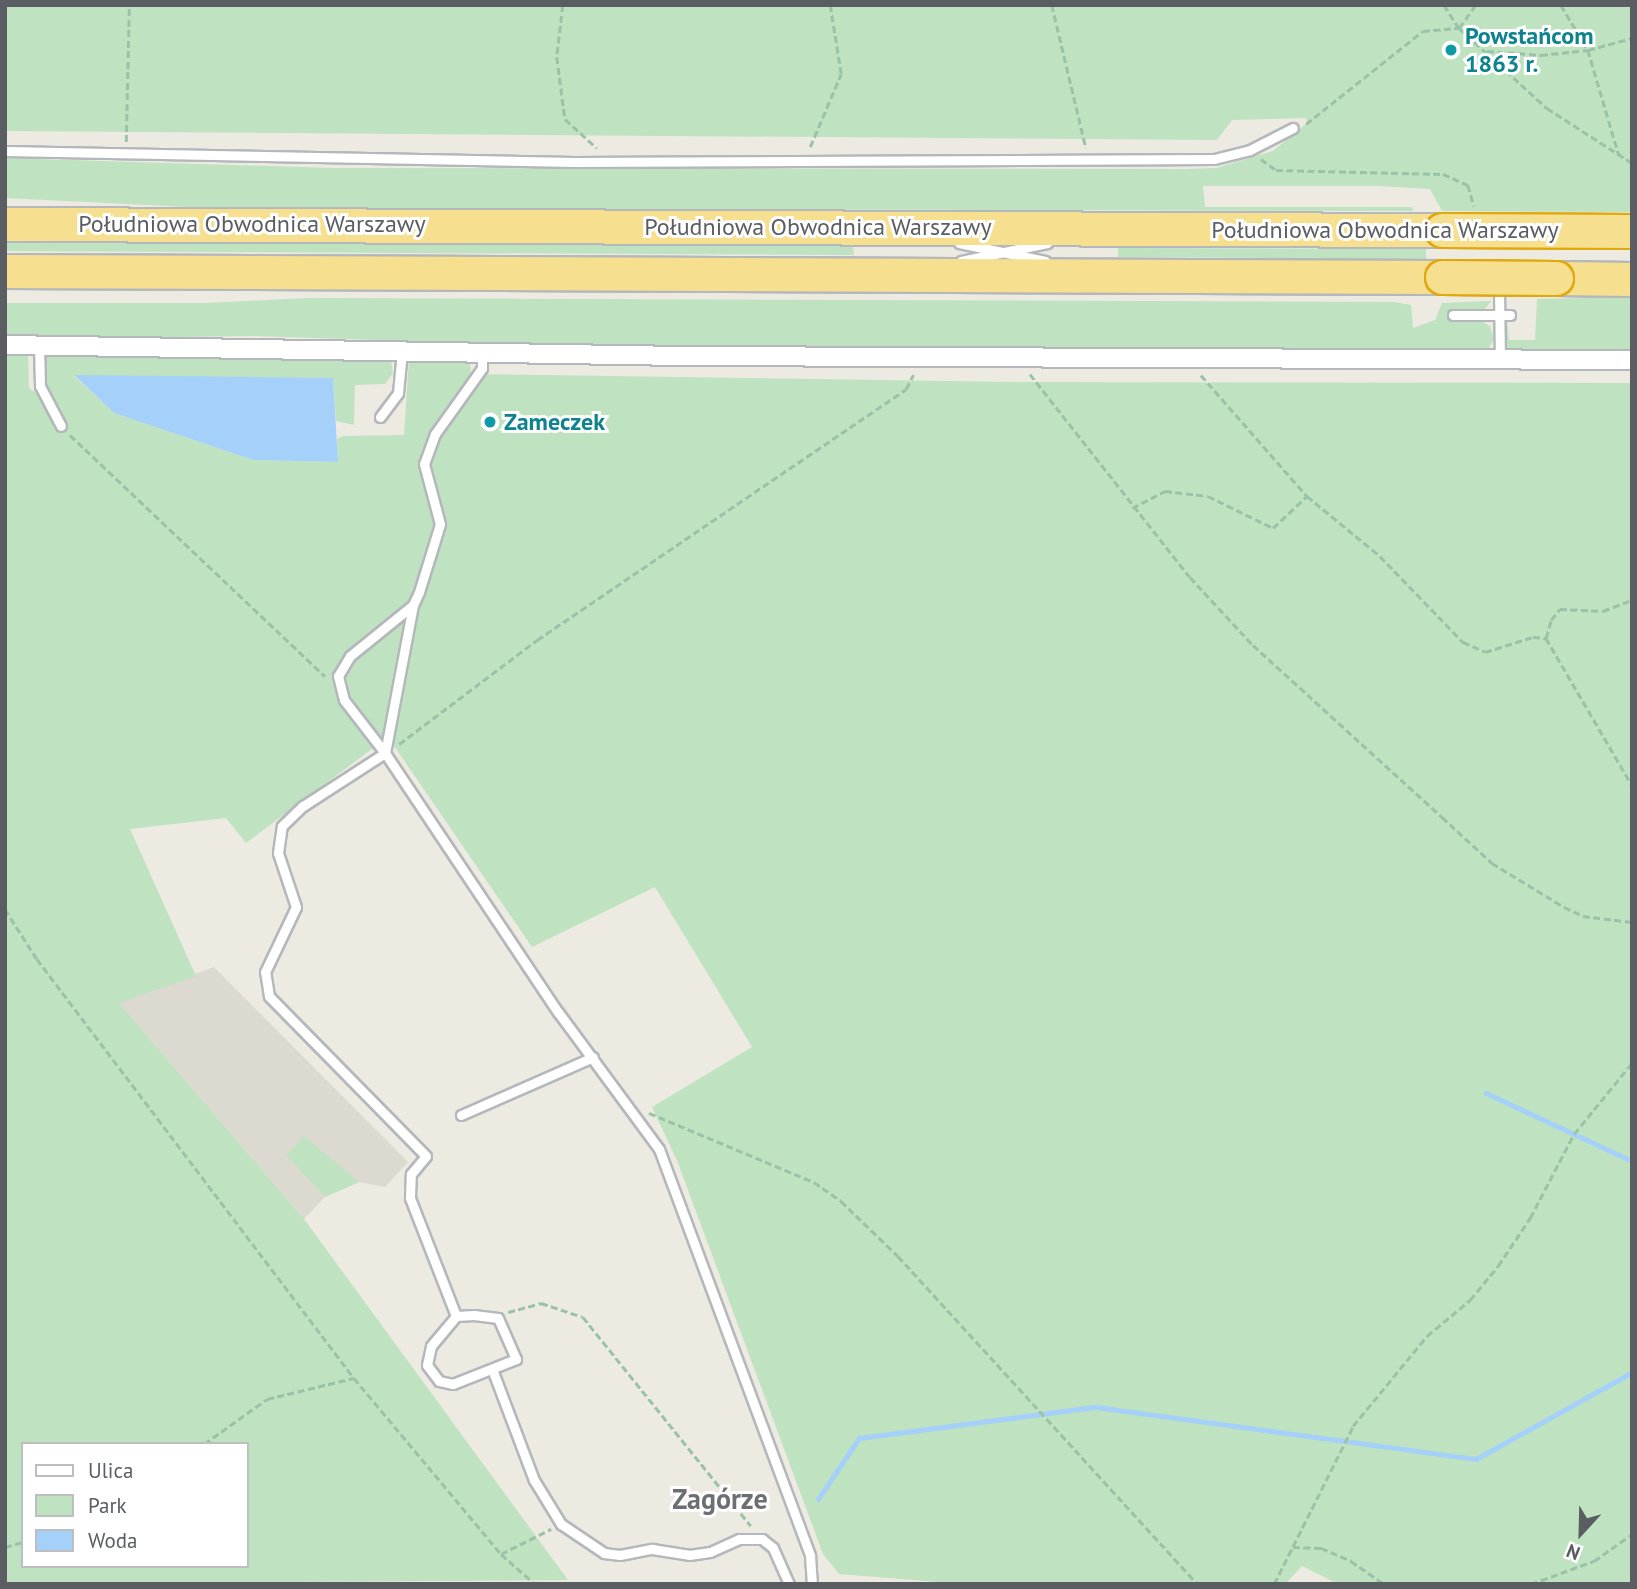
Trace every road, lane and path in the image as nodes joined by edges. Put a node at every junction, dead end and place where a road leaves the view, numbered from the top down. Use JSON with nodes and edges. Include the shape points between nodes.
{"nodes":[{"id":1,"x":129,"y":5,"type":"edge"},
{"id":2,"x":563,"y":5,"type":"edge"},
{"id":3,"x":830,"y":5,"type":"edge"},
{"id":4,"x":1052,"y":5,"type":"edge"},
{"id":5,"x":1444,"y":5,"type":"edge"},
{"id":6,"x":1476,"y":5,"type":"edge"},
{"id":7,"x":1561,"y":5,"type":"edge"},
{"id":8,"x":1459,"y":28,"type":"junction"},
{"id":9,"x":1632,"y":38,"type":"edge"},
{"id":10,"x":1588,"y":50,"type":"junction"},
{"id":11,"x":1485,"y":51,"type":"junction"},
{"id":12,"x":1293,"y":128,"type":"joint"},
{"id":13,"x":1251,"y":150,"type":"junction"},
{"id":14,"x":5,"y":151,"type":"edge"},
{"id":15,"x":1619,"y":155,"type":"junction"},
{"id":16,"x":125,"y":156,"type":"junction"},
{"id":17,"x":805,"y":159,"type":"junction"},
{"id":18,"x":1089,"y":159,"type":"junction"},
{"id":19,"x":613,"y":162,"type":"junction"},
{"id":20,"x":1632,"y":163,"type":"edge"},
{"id":21,"x":1476,"y":211,"type":"dead end"},
{"id":22,"x":5,"y":223,"type":"edge"},
{"id":23,"x":889,"y":228,"type":"junction"},
{"id":24,"x":1117,"y":229,"type":"junction"},
{"id":25,"x":1632,"y":231,"type":"edge"},
{"id":26,"x":1003,"y":252,"type":"junction"},
{"id":27,"x":5,"y":271,"type":"edge"},
{"id":28,"x":890,"y":275,"type":"junction"},
{"id":29,"x":1115,"y":276,"type":"junction"},
{"id":30,"x":1632,"y":279,"type":"edge"},
{"id":31,"x":1499,"y":290,"type":"dead end"},
{"id":32,"x":1453,"y":315,"type":"dead end"},
{"id":33,"x":1499,"y":315,"type":"junction"},
{"id":34,"x":1510,"y":315,"type":"dead end"},
{"id":35,"x":38,"y":344,"type":"junction"},
{"id":36,"x":5,"y":345,"type":"edge"},
{"id":37,"x":402,"y":349,"type":"junction"},
{"id":38,"x":482,"y":351,"type":"junction"},
{"id":39,"x":1016,"y":356,"type":"junction"},
{"id":40,"x":923,"y":357,"type":"junction"},
{"id":41,"x":1185,"y":357,"type":"junction"},
{"id":42,"x":1500,"y":360,"type":"junction"},
{"id":43,"x":1632,"y":360,"type":"edge"},
{"id":44,"x":380,"y":416,"type":"dead end"},
{"id":45,"x":61,"y":426,"type":"joint"},
{"id":46,"x":1307,"y":496,"type":"junction"},
{"id":47,"x":1132,"y":508,"type":"junction"},
{"id":48,"x":1632,"y":600,"type":"edge"},
{"id":49,"x":413,"y":605,"type":"junction"},
{"id":50,"x":1546,"y":638,"type":"junction"},
{"id":51,"x":337,"y":688,"type":"junction"},
{"id":52,"x":385,"y":753,"type":"junction"},
{"id":53,"x":1632,"y":785,"type":"edge"},
{"id":54,"x":5,"y":909,"type":"edge"},
{"id":55,"x":1632,"y":922,"type":"edge"},
{"id":56,"x":593,"y":1057,"type":"junction"},
{"id":57,"x":1632,"y":1063,"type":"edge"},
{"id":58,"x":628,"y":1104,"type":"junction"},
{"id":59,"x":461,"y":1115,"type":"dead end"},
{"id":60,"x":456,"y":1317,"type":"junction"},
{"id":61,"x":498,"y":1318,"type":"junction"},
{"id":62,"x":492,"y":1369,"type":"junction"},
{"id":63,"x":354,"y":1378,"type":"junction"},
{"id":64,"x":207,"y":1442,"type":"edge"},
{"id":65,"x":561,"y":1524,"type":"junction"},
{"id":66,"x":1632,"y":1534,"type":"edge"},
{"id":67,"x":762,"y":1539,"type":"junction"},
{"id":68,"x":1293,"y":1547,"type":"junction"},
{"id":69,"x":501,"y":1554,"type":"junction"},
{"id":70,"x":535,"y":1584,"type":"edge"},
{"id":71,"x":789,"y":1584,"type":"edge"},
{"id":72,"x":811,"y":1584,"type":"edge"},
{"id":73,"x":1198,"y":1584,"type":"edge"},
{"id":74,"x":1274,"y":1584,"type":"edge"},
{"id":75,"x":1384,"y":1584,"type":"edge"},
{"id":76,"x":1531,"y":1584,"type":"edge"}],
"edges":[{"from":1,"to":16,"type":"path"},
{"from":2,"to":19,"type":"path","via":[[557,57],[565,119]]},
{"from":3,"to":17,"type":"path","via":[[841,74]]},
{"from":4,"to":18,"type":"path"},
{"from":5,"to":8,"type":"path"},
{"from":6,"to":8,"type":"path"},
{"from":7,"to":10,"type":"path"},
{"from":8,"to":11,"type":"path"},
{"from":8,"to":12,"type":"path","via":[[1423,31],[1307,123]]},
{"from":9,"to":10,"type":"path"},
{"from":10,"to":11,"type":"path","via":[[1541,55]]},
{"from":10,"to":15,"type":"path"},
{"from":11,"to":15,"type":"path","via":[[1546,108]]},
{"from":12,"to":13,"type":"lane"},
{"from":13,"to":18,"type":"lane","via":[[1213,159]]},
{"from":13,"to":21,"type":"path","via":[[1276,170],[1443,174],[1468,185]]},
{"from":14,"to":16,"type":"lane"},
{"from":15,"to":20,"type":"path"},
{"from":16,"to":19,"type":"lane"},
{"from":17,"to":18,"type":"lane"},
{"from":17,"to":19,"type":"lane"},
{"from":22,"to":23,"type":"highway","name":"Południowa Obwodnica Warszawy"},
{"from":23,"to":24,"type":"highway","name":"Południowa Obwodnica Warszawy"},
{"from":23,"to":26,"type":"lane"},
{"from":24,"to":25,"type":"highway","name":"Południowa Obwodnica Warszawy","bridge":true},
{"from":24,"to":26,"type":"lane"},
{"from":26,"to":28,"type":"lane"},
{"from":26,"to":29,"type":"lane"},
{"from":27,"to":28,"type":"highway","name":"Południowa Obwodnica Warszawy"},
{"from":28,"to":29,"type":"highway","name":"Południowa Obwodnica Warszawy"},
{"from":29,"to":30,"type":"highway","name":"Południowa Obwodnica Warszawy","bridge":true},
{"from":31,"to":33,"type":"lane"},
{"from":32,"to":33,"type":"lane"},
{"from":33,"to":34,"type":"lane"},
{"from":33,"to":42,"type":"lane"},
{"from":35,"to":36,"type":"street"},
{"from":35,"to":37,"type":"street"},
{"from":35,"to":45,"type":"lane","via":[[40,386]]},
{"from":37,"to":38,"type":"street"},
{"from":37,"to":44,"type":"lane","via":[[398,393]]},
{"from":38,"to":40,"type":"street"},
{"from":38,"to":49,"type":"lane","via":[[482,368],[435,434],[424,464],[440,524]]},
{"from":39,"to":40,"type":"street"},
{"from":39,"to":41,"type":"street"},
{"from":39,"to":47,"type":"path"},
{"from":40,"to":52,"type":"path","via":[[906,389],[537,640]]},
{"from":41,"to":42,"type":"street"},
{"from":41,"to":46,"type":"path"},
{"from":42,"to":43,"type":"street"},
{"from":45,"to":51,"type":"path"},
{"from":46,"to":47,"type":"path","via":[[1273,528],[1208,496],[1165,491]]},
{"from":46,"to":50,"type":"path","via":[[1380,556],[1463,642],[1486,652],[1533,637]]},
{"from":47,"to":55,"type":"path","via":[[1254,645],[1492,863],[1583,916]]},
{"from":48,"to":50,"type":"path","via":[[1603,611],[1560,609],[1550,620]]},
{"from":49,"to":51,"type":"lane","via":[[350,656],[338,676]]},
{"from":49,"to":52,"type":"lane"},
{"from":50,"to":53,"type":"path"},
{"from":51,"to":52,"type":"lane"},
{"from":52,"to":56,"type":"lane"},
{"from":52,"to":60,"type":"lane","via":[[303,806],[282,826],[278,853],[296,907],[265,972],[269,996],[426,1156],[411,1174],[410,1198]]},
{"from":54,"to":63,"type":"path","via":[[37,959]]},
{"from":56,"to":58,"type":"lane"},
{"from":56,"to":59,"type":"lane"},
{"from":57,"to":68,"type":"path","via":[[1574,1134],[1530,1218],[1498,1266],[1470,1300],[1427,1336],[1353,1426]]},
{"from":58,"to":72,"type":"lane","via":[[659,1149],[810,1556]]},
{"from":58,"to":73,"type":"path","via":[[814,1182],[841,1201],[898,1256]]},
{"from":60,"to":61,"type":"lane"},
{"from":60,"to":62,"type":"lane","via":[[428,1352],[429,1371],[439,1381],[453,1384]]},
{"from":61,"to":62,"type":"lane","via":[[516,1359]]},
{"from":61,"to":67,"type":"path","via":[[541,1303],[583,1317]]},
{"from":62,"to":65,"type":"lane","via":[[534,1480]]},
{"from":63,"to":64,"type":"path","via":[[267,1399]]},
{"from":63,"to":69,"type":"path"},
{"from":65,"to":67,"type":"lane","via":[[604,1553],[620,1555],[652,1549],[689,1555],[710,1552],[739,1539]]},
{"from":65,"to":69,"type":"path"},
{"from":66,"to":76,"type":"path","via":[[1594,1561]]},
{"from":67,"to":71,"type":"lane","via":[[773,1548]]},
{"from":68,"to":74,"type":"path"},
{"from":68,"to":75,"type":"path","via":[[1321,1548],[1351,1561]]},
{"from":69,"to":70,"type":"path"}]}
